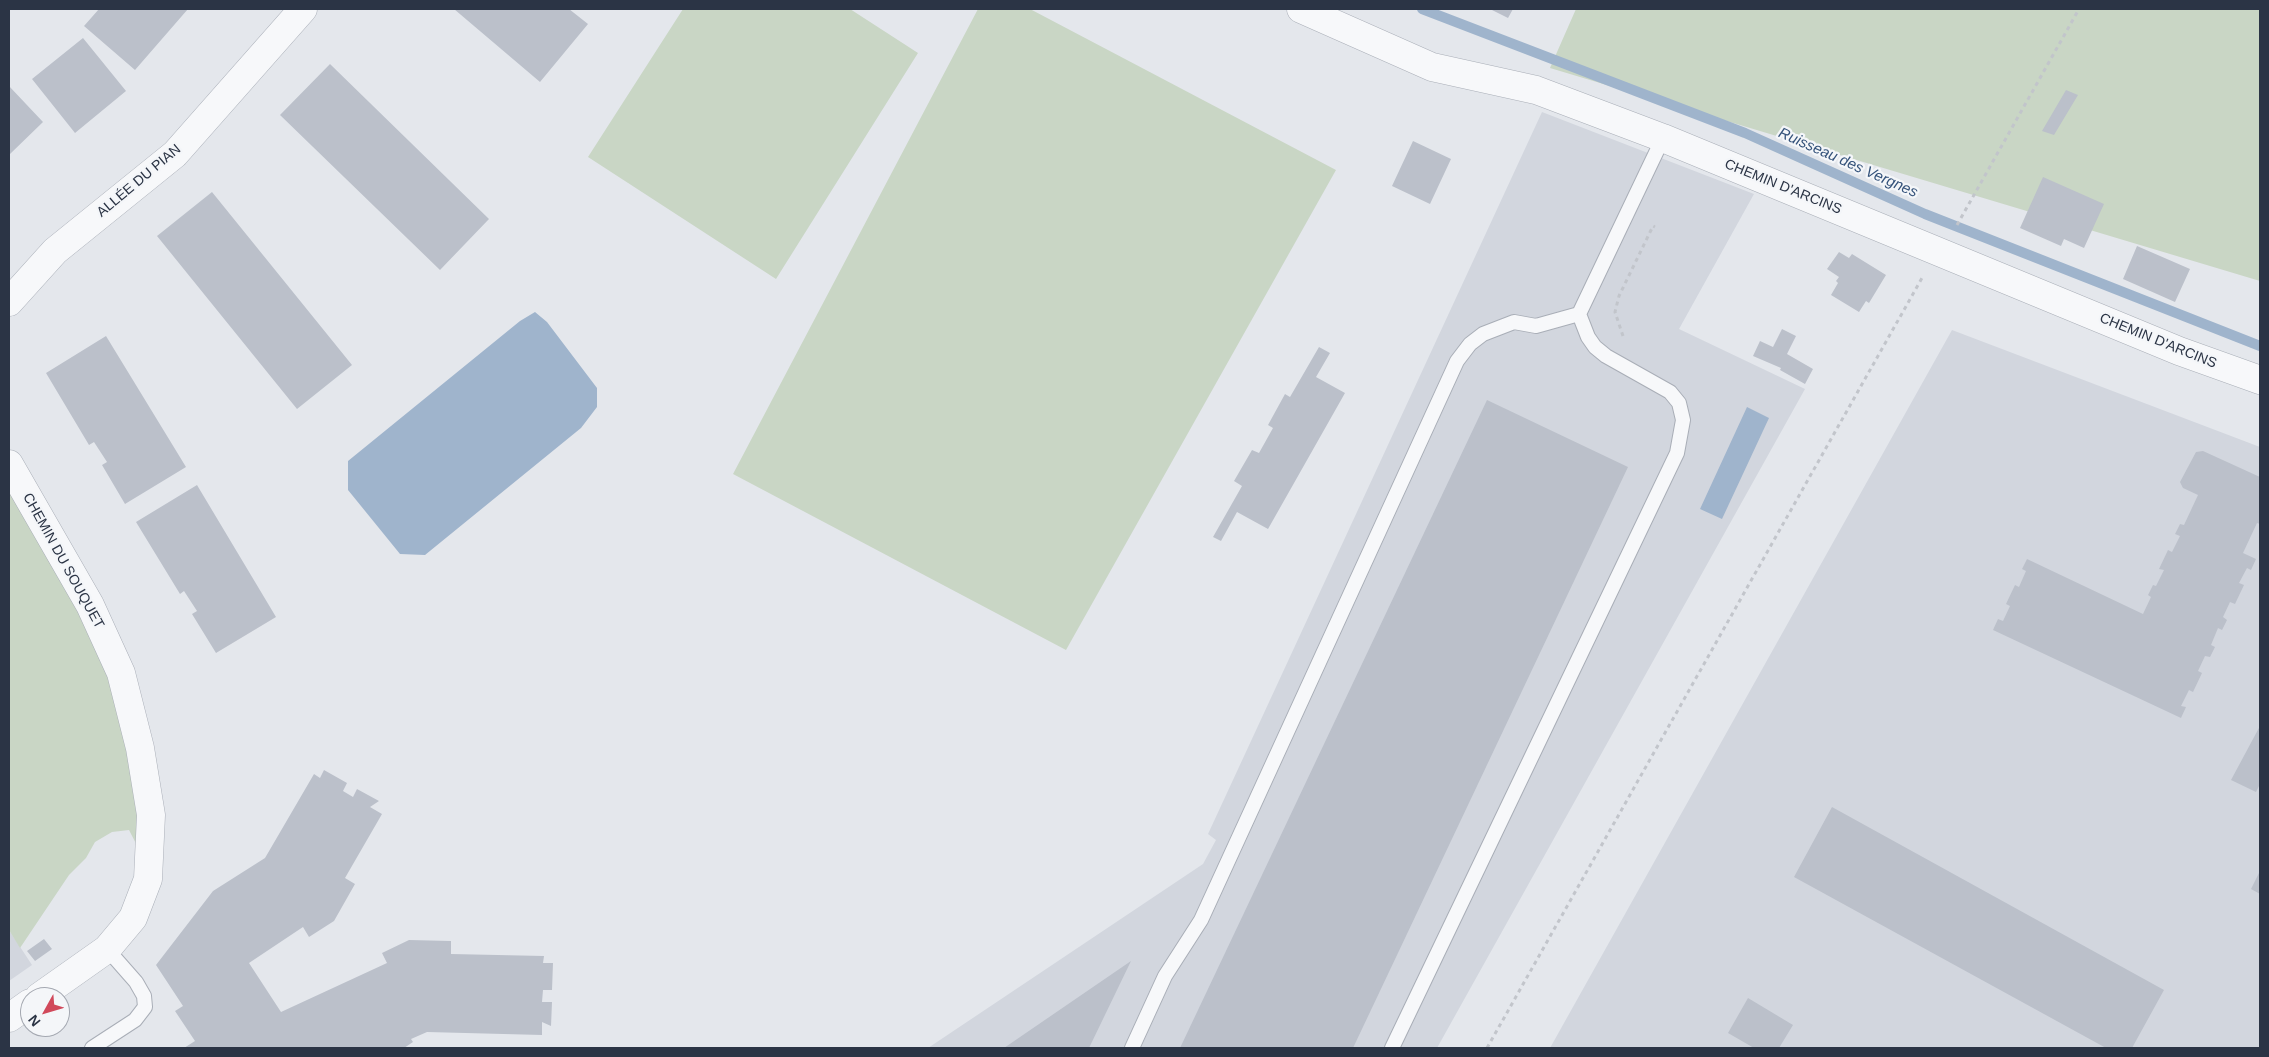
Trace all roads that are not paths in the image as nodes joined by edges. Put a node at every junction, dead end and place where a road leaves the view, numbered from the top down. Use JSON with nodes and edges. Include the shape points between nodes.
{"nodes":[{"id":1,"x":303,"y":9,"type":"edge"},
{"id":2,"x":1302,"y":9,"type":"edge"},
{"id":3,"x":1663,"y":138,"type":"junction"},
{"id":4,"x":9,"y":302,"type":"edge"},
{"id":5,"x":1580,"y":314,"type":"junction"},
{"id":6,"x":2260,"y":380,"type":"edge"},
{"id":7,"x":9,"y":464,"type":"edge"},
{"id":8,"x":107,"y":949,"type":"junction"},
{"id":9,"x":53,"y":987,"type":"edge"},
{"id":10,"x":20,"y":1010,"type":"edge"},
{"id":11,"x":9,"y":1018,"type":"edge"},
{"id":12,"x":92,"y":1048,"type":"edge"},
{"id":13,"x":1132,"y":1048,"type":"edge"},
{"id":14,"x":1392,"y":1048,"type":"edge"}],
"edges":[{"from":1,"to":4,"type":"street","name":"ALLÉE DU PIAN","via":[[175,154],[55,250]]},
{"from":2,"to":3,"type":"street","name":"CHEMIN D'ARCINS","via":[[1432,67],[1536,90]]},
{"from":3,"to":5,"type":"lane"},
{"from":3,"to":6,"type":"street","name":"CHEMIN D'ARCINS","via":[[1947,243],[2179,351]]},
{"from":5,"to":13,"type":"lane","via":[[1536,326],[1514,322],[1483,334],[1457,361],[1201,920],[1165,976]]},
{"from":5,"to":14,"type":"lane","via":[[1588,337],[1600,352],[1667,390],[1679,403],[1684,420],[1677,453]]},
{"from":7,"to":8,"type":"street","name":"CHEMIN DU SOUQUET","via":[[90,605],[121,673],[140,748],[151,814],[148,880],[133,918]]},
{"from":8,"to":9,"type":"street","name":"CHEMIN DU SOUQUET"},
{"from":8,"to":12,"type":"lane","via":[[136,982],[144,996],[145,1008],[135,1020]]},
{"from":10,"to":11,"type":"street"}]}
